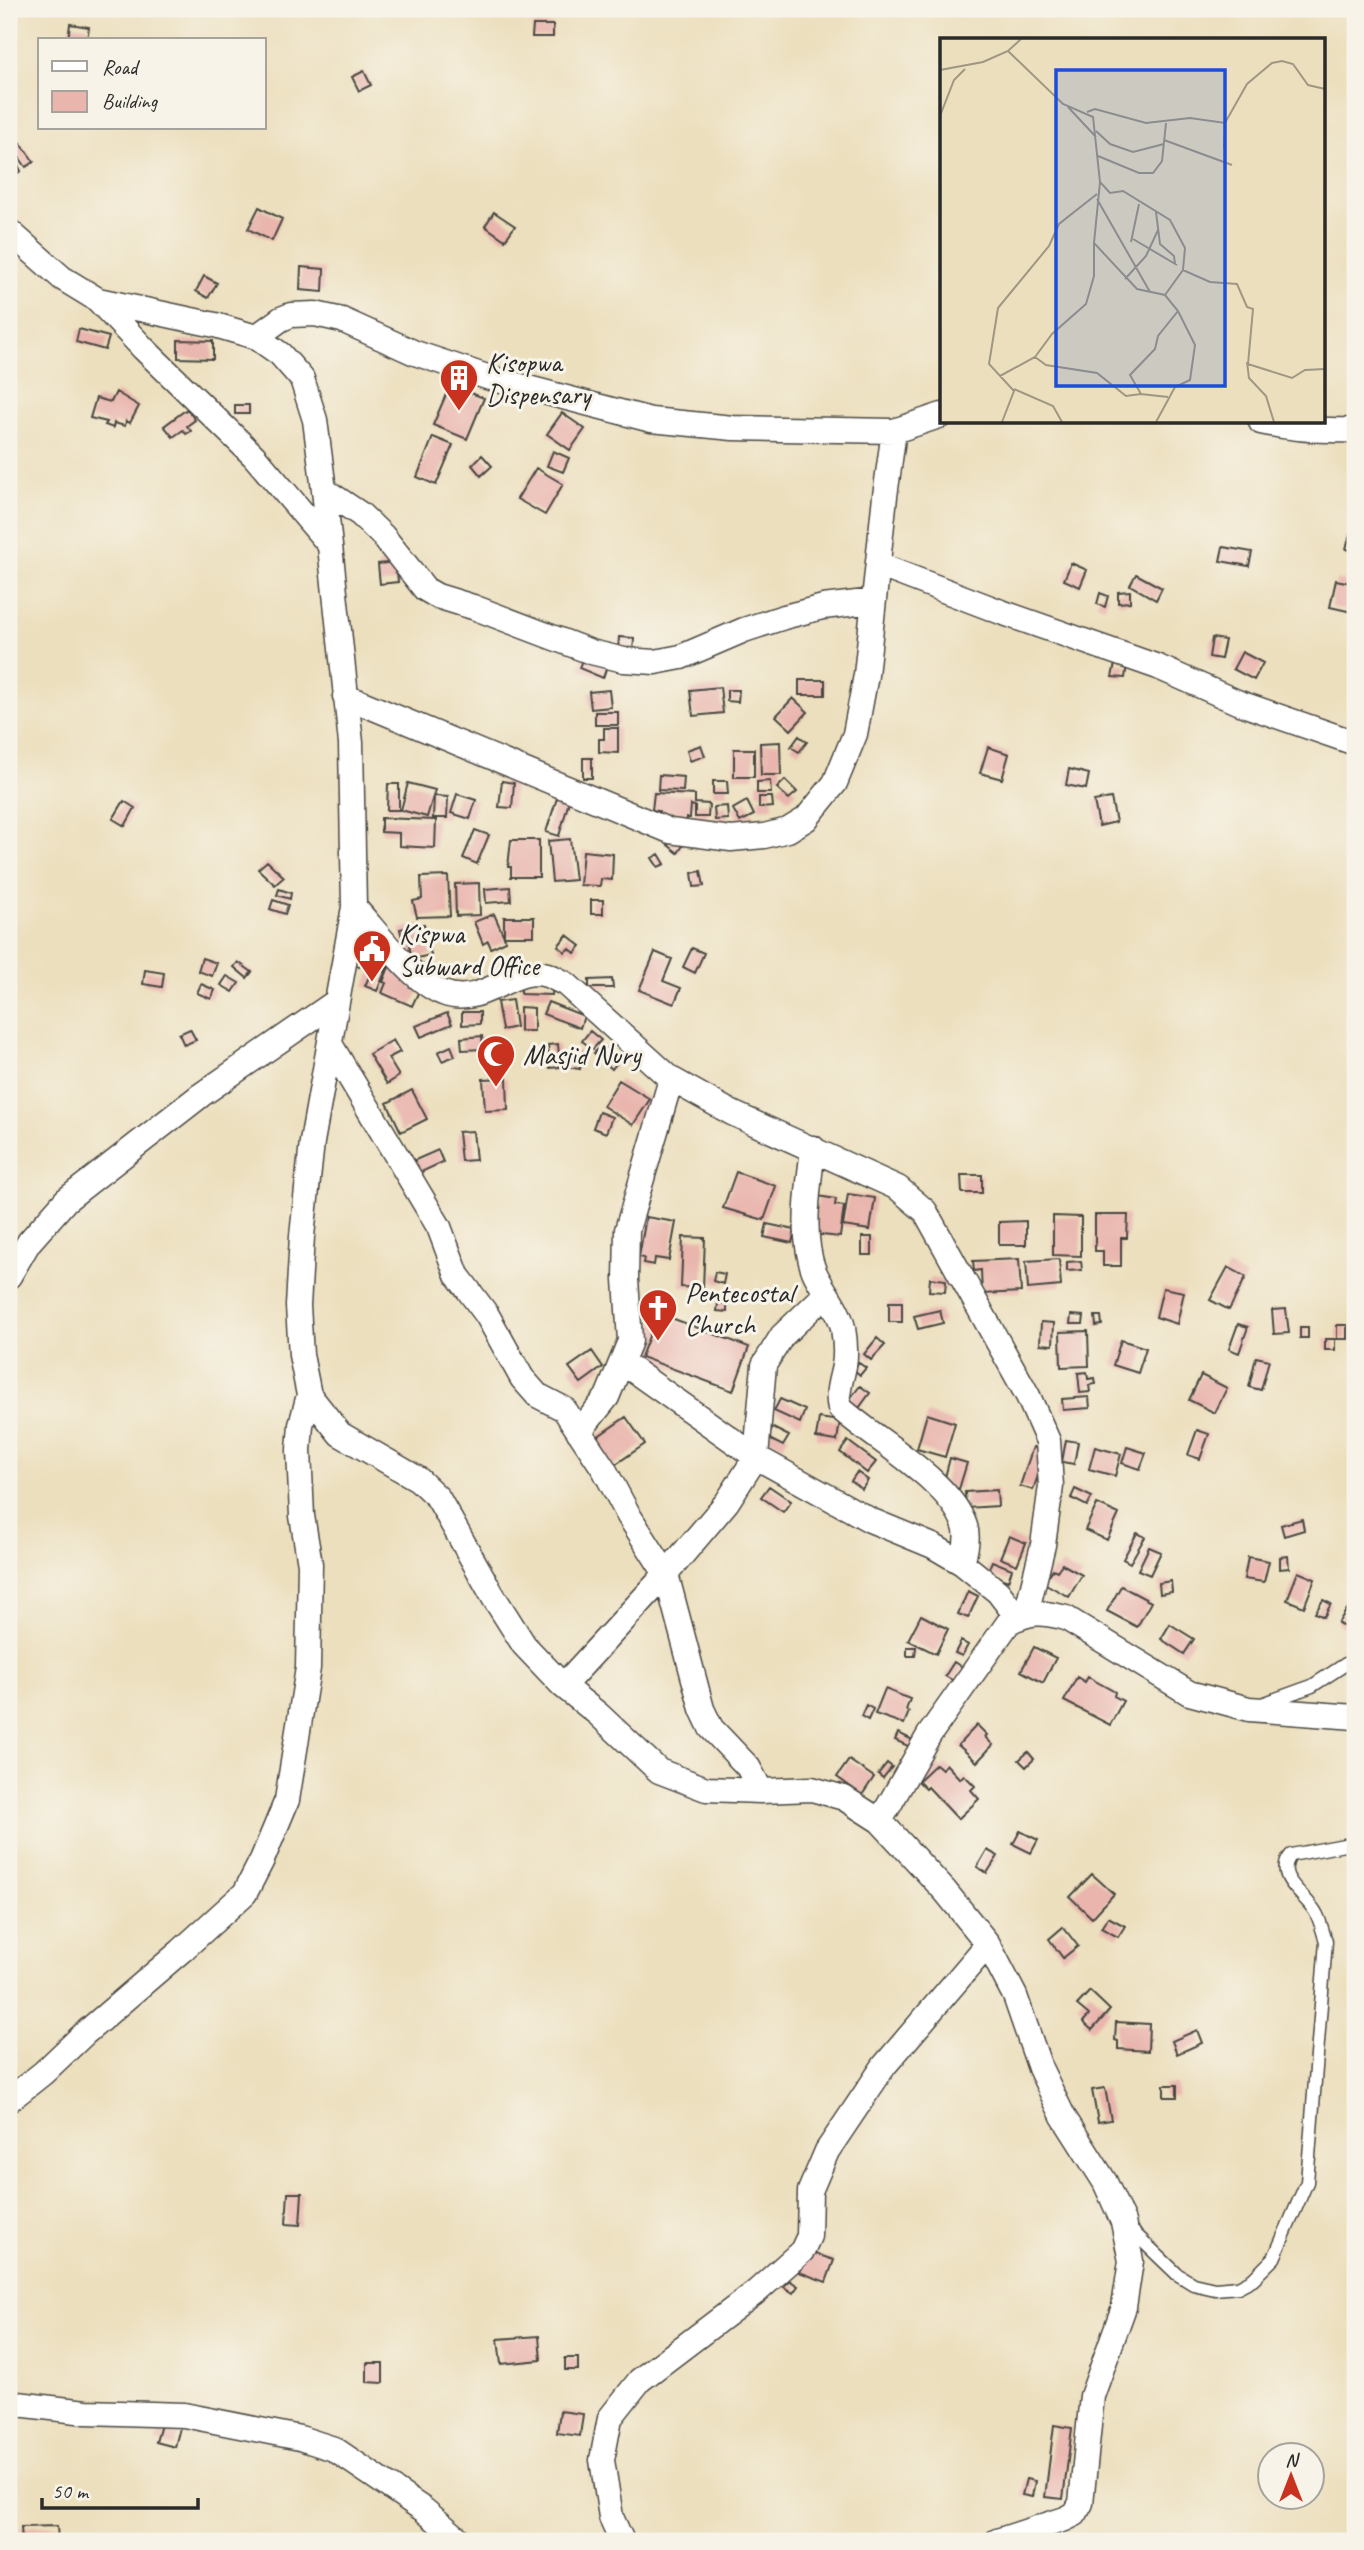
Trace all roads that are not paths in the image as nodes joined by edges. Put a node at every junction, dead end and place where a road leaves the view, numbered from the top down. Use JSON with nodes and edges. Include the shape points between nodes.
{"nodes":[{"id":1,"x":9,"y":231,"type":"edge"},
{"id":2,"x":98,"y":300,"type":"junction"},
{"id":3,"x":256,"y":337,"type":"junction"},
{"id":4,"x":940,"y":416,"type":"edge"},
{"id":5,"x":1271,"y":424,"type":"edge"},
{"id":6,"x":1355,"y":430,"type":"edge"},
{"id":7,"x":894,"y":431,"type":"junction"},
{"id":8,"x":324,"y":490,"type":"junction"},
{"id":9,"x":329,"y":544,"type":"junction"},
{"id":10,"x":878,"y":565,"type":"junction"},
{"id":11,"x":874,"y":601,"type":"junction"},
{"id":12,"x":345,"y":696,"type":"junction"},
{"id":13,"x":1355,"y":743,"type":"edge"},
{"id":14,"x":354,"y":907,"type":"junction"},
{"id":15,"x":337,"y":1001,"type":"junction"},
{"id":16,"x":330,"y":1044,"type":"junction"},
{"id":17,"x":671,"y":1079,"type":"junction"},
{"id":18,"x":813,"y":1148,"type":"junction"},
{"id":19,"x":9,"y":1276,"type":"edge"},
{"id":20,"x":827,"y":1294,"type":"junction"},
{"id":21,"x":623,"y":1363,"type":"junction"},
{"id":22,"x":309,"y":1395,"type":"junction"},
{"id":23,"x":579,"y":1432,"type":"junction"},
{"id":24,"x":756,"y":1457,"type":"junction"},
{"id":25,"x":962,"y":1563,"type":"junction"},
{"id":26,"x":666,"y":1574,"type":"junction"},
{"id":27,"x":1022,"y":1616,"type":"junction"},
{"id":28,"x":1355,"y":1658,"type":"edge"},
{"id":29,"x":563,"y":1686,"type":"junction"},
{"id":30,"x":1249,"y":1709,"type":"junction"},
{"id":31,"x":1355,"y":1717,"type":"edge"},
{"id":32,"x":761,"y":1791,"type":"junction"},
{"id":33,"x":880,"y":1821,"type":"junction"},
{"id":34,"x":1355,"y":1843,"type":"edge"},
{"id":35,"x":988,"y":1944,"type":"junction"},
{"id":36,"x":9,"y":2101,"type":"edge"},
{"id":37,"x":1123,"y":2222,"type":"junction"},
{"id":38,"x":9,"y":2403,"type":"edge"},
{"id":39,"x":461,"y":2541,"type":"edge"},
{"id":40,"x":622,"y":2541,"type":"edge"},
{"id":41,"x":997,"y":2541,"type":"edge"}],
"edges":[{"from":1,"to":2,"type":"street","via":[[62,278]]},
{"from":2,"to":3,"type":"street"},
{"from":2,"to":9,"type":"street","via":[[254,456]]},
{"from":3,"to":7,"type":"street","via":[[281,319],[315,314],[342,320],[490,378],[652,420],[733,428]]},
{"from":3,"to":8,"type":"street","via":[[280,354],[302,379],[314,420]]},
{"from":4,"to":7,"type":"street"},
{"from":5,"to":6,"type":"street"},
{"from":7,"to":10,"type":"street"},
{"from":8,"to":9,"type":"street"},
{"from":8,"to":11,"type":"street","via":[[360,514],[425,589],[437,596],[624,660],[654,662],[681,657],[785,617]]},
{"from":9,"to":12,"type":"street"},
{"from":10,"to":11,"type":"street"},
{"from":10,"to":13,"type":"street"},
{"from":11,"to":12,"type":"street","via":[[855,734],[835,783],[806,819],[764,836],[731,839],[670,831]]},
{"from":12,"to":14,"type":"street","via":[[351,743]]},
{"from":14,"to":15,"type":"street"},
{"from":14,"to":17,"type":"street","via":[[409,968],[442,993],[465,998],[522,975],[545,974],[566,984]]},
{"from":15,"to":16,"type":"street"},
{"from":15,"to":19,"type":"street","via":[[201,1095],[66,1200],[29,1242]]},
{"from":16,"to":22,"type":"street","via":[[312,1142],[302,1236],[299,1318]]},
{"from":16,"to":23,"type":"street","via":[[439,1227],[457,1275],[487,1315],[522,1378],[537,1395],[564,1409]]},
{"from":17,"to":18,"type":"street","via":[[732,1113]]},
{"from":17,"to":21,"type":"street","via":[[627,1230],[630,1341]]},
{"from":18,"to":20,"type":"street","via":[[807,1206],[809,1245],[813,1269]]},
{"from":18,"to":27,"type":"street","via":[[898,1188],[925,1211],[1028,1396],[1048,1441],[1051,1486],[1043,1545]]},
{"from":20,"to":24,"type":"street","via":[[782,1336],[764,1365]]},
{"from":20,"to":25,"type":"street","via":[[842,1325],[845,1345],[838,1388],[840,1408],[954,1504],[966,1528]]},
{"from":21,"to":23,"type":"street","via":[[607,1397]]},
{"from":21,"to":24,"type":"street"},
{"from":22,"to":29,"type":"street","via":[[340,1434],[418,1479],[438,1498],[524,1645]]},
{"from":22,"to":36,"type":"street","via":[[299,1450],[310,1564],[308,1668],[287,1800],[262,1860],[245,1893]]},
{"from":23,"to":26,"type":"street"},
{"from":24,"to":25,"type":"street","via":[[870,1520]]},
{"from":24,"to":26,"type":"street","via":[[727,1502]]},
{"from":25,"to":27,"type":"street"},
{"from":26,"to":29,"type":"street"},
{"from":26,"to":32,"type":"street","via":[[702,1709],[711,1728],[748,1767]]},
{"from":27,"to":30,"type":"street","via":[[1043,1612],[1066,1618],[1189,1693]]},
{"from":27,"to":33,"type":"street","via":[[1009,1622],[929,1735]]},
{"from":28,"to":30,"type":"lane","via":[[1312,1686]]},
{"from":29,"to":32,"type":"street","via":[[659,1771],[706,1789]]},
{"from":30,"to":31,"type":"street"},
{"from":32,"to":33,"type":"street","via":[[812,1789],[844,1798]]},
{"from":33,"to":35,"type":"street"},
{"from":34,"to":37,"type":"lane","via":[[1291,1855],[1285,1862],[1291,1884],[1316,1913],[1326,1941],[1307,2182],[1274,2258],[1238,2287],[1215,2289],[1193,2284]]},
{"from":35,"to":37,"type":"street","via":[[1063,2116],[1105,2182]]},
{"from":35,"to":40,"type":"street","via":[[884,2066],[827,2151],[810,2191],[808,2236],[802,2251],[640,2380],[610,2418],[602,2460],[611,2517]]},
{"from":37,"to":41,"type":"street","via":[[1131,2261],[1128,2284],[1092,2396],[1081,2502],[1075,2514],[1065,2519]]},
{"from":38,"to":39,"type":"street","via":[[86,2412],[184,2415],[300,2438],[334,2449]]}]}
